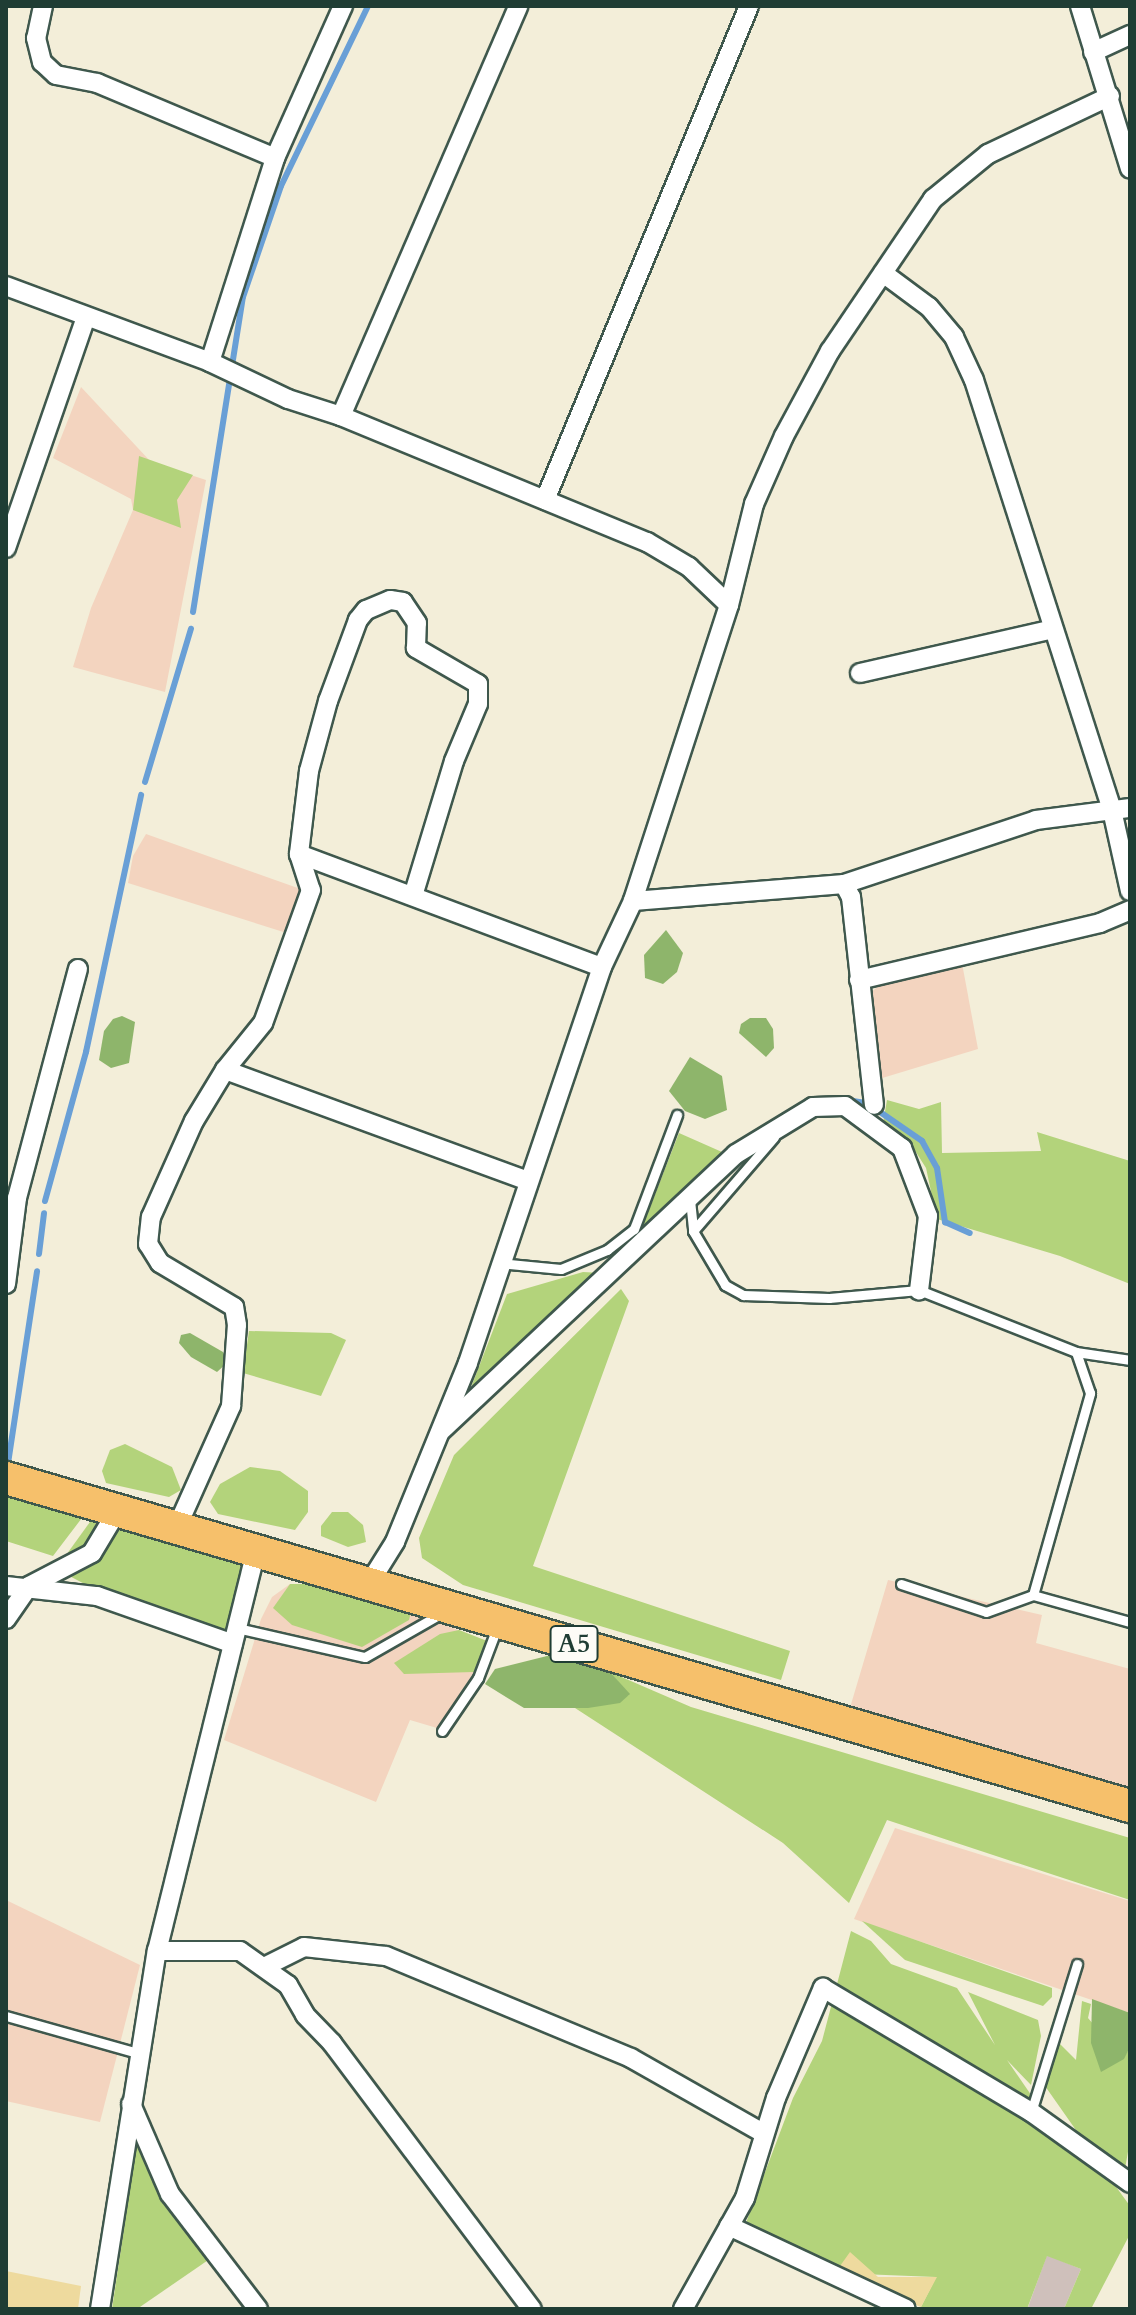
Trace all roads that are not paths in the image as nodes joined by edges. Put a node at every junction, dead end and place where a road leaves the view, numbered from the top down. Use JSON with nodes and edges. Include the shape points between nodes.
{"nodes":[{"id":1,"x":43,"y":6,"type":"edge"},
{"id":2,"x":343,"y":6,"type":"edge"},
{"id":3,"x":518,"y":6,"type":"edge"},
{"id":4,"x":749,"y":6,"type":"edge"},
{"id":5,"x":1080,"y":6,"type":"edge"},
{"id":6,"x":1130,"y":35,"type":"edge"},
{"id":7,"x":1093,"y":52,"type":"junction"},
{"id":8,"x":1110,"y":96,"type":"junction"},
{"id":9,"x":275,"y":158,"type":"junction"},
{"id":10,"x":1130,"y":169,"type":"edge"},
{"id":11,"x":883,"y":273,"type":"junction"},
{"id":12,"x":6,"y":286,"type":"edge"},
{"id":13,"x":86,"y":317,"type":"junction"},
{"id":14,"x":210,"y":362,"type":"junction"},
{"id":15,"x":341,"y":416,"type":"junction"},
{"id":16,"x":545,"y":500,"type":"junction"},
{"id":17,"x":6,"y":548,"type":"edge"},
{"id":18,"x":729,"y":605,"type":"junction"},
{"id":19,"x":1050,"y":630,"type":"junction"},
{"id":20,"x":860,"y":673,"type":"dead end"},
{"id":21,"x":1121,"y":809,"type":"edge"},
{"id":22,"x":299,"y":854,"type":"junction"},
{"id":23,"x":844,"y":884,"type":"junction"},
{"id":24,"x":1130,"y":891,"type":"edge"},
{"id":25,"x":413,"y":896,"type":"junction"},
{"id":26,"x":633,"y":901,"type":"junction"},
{"id":27,"x":1130,"y":910,"type":"edge"},
{"id":28,"x":602,"y":967,"type":"junction"},
{"id":29,"x":78,"y":969,"type":"dead end"},
{"id":30,"x":859,"y":980,"type":"junction"},
{"id":31,"x":225,"y":1070,"type":"junction"},
{"id":32,"x":874,"y":1105,"type":"dead end"},
{"id":33,"x":677,"y":1115,"type":"dead end"},
{"id":34,"x":783,"y":1125,"type":"junction"},
{"id":35,"x":528,"y":1181,"type":"junction"},
{"id":36,"x":690,"y":1200,"type":"junction"},
{"id":37,"x":693,"y":1231,"type":"junction"},
{"id":38,"x":499,"y":1263,"type":"junction"},
{"id":39,"x":6,"y":1284,"type":"edge"},
{"id":40,"x":919,"y":1290,"type":"junction"},
{"id":41,"x":1076,"y":1352,"type":"junction"},
{"id":42,"x":1130,"y":1360,"type":"edge"},
{"id":43,"x":438,"y":1434,"type":"junction"},
{"id":44,"x":13,"y":1479,"type":"edge"},
{"id":45,"x":119,"y":1508,"type":"junction"},
{"id":46,"x":177,"y":1527,"type":"junction"},
{"id":47,"x":256,"y":1550,"type":"junction"},
{"id":48,"x":370,"y":1582,"type":"junction"},
{"id":49,"x":901,"y":1584,"type":"dead end"},
{"id":50,"x":6,"y":1586,"type":"edge"},
{"id":51,"x":29,"y":1586,"type":"junction"},
{"id":52,"x":1033,"y":1595,"type":"junction"},
{"id":53,"x":450,"y":1608,"type":"junction"},
{"id":54,"x":6,"y":1619,"type":"edge"},
{"id":55,"x":499,"y":1622,"type":"junction"},
{"id":56,"x":1130,"y":1622,"type":"edge"},
{"id":57,"x":235,"y":1636,"type":"junction"},
{"id":58,"x":442,"y":1731,"type":"dead end"},
{"id":59,"x":1130,"y":1806,"type":"edge"},
{"id":60,"x":157,"y":1951,"type":"junction"},
{"id":61,"x":1077,"y":1964,"type":"dead end"},
{"id":62,"x":266,"y":1966,"type":"junction"},
{"id":63,"x":6,"y":2016,"type":"edge"},
{"id":64,"x":141,"y":2054,"type":"junction"},
{"id":65,"x":131,"y":2104,"type":"junction"},
{"id":66,"x":1031,"y":2112,"type":"junction"},
{"id":67,"x":763,"y":2133,"type":"junction"},
{"id":68,"x":1130,"y":2183,"type":"edge"},
{"id":69,"x":729,"y":2226,"type":"junction"},
{"id":70,"x":100,"y":2309,"type":"edge"},
{"id":71,"x":258,"y":2309,"type":"edge"},
{"id":72,"x":532,"y":2309,"type":"edge"},
{"id":73,"x":683,"y":2309,"type":"edge"},
{"id":74,"x":906,"y":2309,"type":"edge"}],
"edges":[{"from":1,"to":9,"type":"street","via":[[36,38],[42,62],[56,75],[97,83]]},
{"from":2,"to":9,"type":"street"},
{"from":3,"to":15,"type":"street"},
{"from":4,"to":16,"type":"street"},
{"from":5,"to":7,"type":"street"},
{"from":6,"to":7,"type":"street"},
{"from":7,"to":8,"type":"street"},
{"from":8,"to":10,"type":"street"},
{"from":8,"to":11,"type":"street","via":[[957,175],[933,199]]},
{"from":9,"to":14,"type":"street"},
{"from":11,"to":18,"type":"street","via":[[830,351],[784,436],[754,504]]},
{"from":11,"to":19,"type":"street","via":[[929,307],[954,337],[994,440]]},
{"from":12,"to":13,"type":"street"},
{"from":13,"to":14,"type":"street"},
{"from":13,"to":17,"type":"street"},
{"from":14,"to":15,"type":"street","via":[[288,399]]},
{"from":15,"to":16,"type":"street"},
{"from":16,"to":18,"type":"street","via":[[647,542],[689,567]]},
{"from":18,"to":26,"type":"street"},
{"from":19,"to":20,"type":"street"},
{"from":19,"to":21,"type":"street"},
{"from":21,"to":23,"type":"street","via":[[1036,820]]},
{"from":21,"to":24,"type":"street"},
{"from":22,"to":25,"type":"street"},
{"from":22,"to":25,"type":"street","via":[[309,771],[358,620],[381,601],[403,602],[417,623],[416,648],[478,684],[478,704],[454,761]]},
{"from":22,"to":31,"type":"street","via":[[311,890],[291,953],[263,1023]]},
{"from":23,"to":26,"type":"street"},
{"from":23,"to":30,"type":"street","via":[[851,897]]},
{"from":25,"to":28,"type":"street"},
{"from":26,"to":28,"type":"street"},
{"from":27,"to":30,"type":"street","via":[[1100,923]]},
{"from":28,"to":35,"type":"street"},
{"from":29,"to":39,"type":"street","via":[[17,1198]]},
{"from":30,"to":32,"type":"street"},
{"from":31,"to":35,"type":"street"},
{"from":31,"to":46,"type":"street","via":[[194,1121],[151,1217],[148,1244],[160,1263],[234,1307],[237,1325],[231,1406]]},
{"from":33,"to":38,"type":"lane","via":[[634,1229],[607,1250],[561,1269]]},
{"from":34,"to":36,"type":"street","via":[[736,1154]]},
{"from":34,"to":37,"type":"lane"},
{"from":34,"to":40,"type":"street","via":[[813,1107],[845,1106],[902,1148],[928,1216]]},
{"from":35,"to":38,"type":"street"},
{"from":36,"to":37,"type":"lane"},
{"from":36,"to":43,"type":"street"},
{"from":37,"to":40,"type":"lane","via":[[725,1285],[743,1295],[829,1298]]},
{"from":38,"to":43,"type":"street","via":[[468,1363]]},
{"from":40,"to":41,"type":"lane"},
{"from":41,"to":42,"type":"lane"},
{"from":41,"to":52,"type":"lane","via":[[1090,1393]]},
{"from":43,"to":48,"type":"street","via":[[395,1542]]},
{"from":44,"to":45,"type":"highway","name":"A5","number":"A5"},
{"from":45,"to":46,"type":"highway","name":"A5","number":"A5"},
{"from":45,"to":51,"type":"street","via":[[92,1553]]},
{"from":46,"to":47,"type":"highway","name":"A5","number":"A5"},
{"from":47,"to":48,"type":"highway","name":"A5","number":"A5"},
{"from":47,"to":57,"type":"street"},
{"from":48,"to":53,"type":"highway","name":"A5","number":"A5"},
{"from":49,"to":52,"type":"lane","via":[[986,1612]]},
{"from":50,"to":51,"type":"street"},
{"from":51,"to":54,"type":"street"},
{"from":51,"to":57,"type":"street","via":[[97,1596]]},
{"from":52,"to":56,"type":"lane"},
{"from":53,"to":55,"type":"highway","name":"A5","number":"A5"},
{"from":53,"to":57,"type":"lane","via":[[365,1657]]},
{"from":55,"to":58,"type":"lane","via":[[478,1678]]},
{"from":55,"to":59,"type":"highway","name":"A5","number":"A5"},
{"from":57,"to":60,"type":"street"},
{"from":60,"to":62,"type":"street","via":[[225,1948]]},
{"from":60,"to":64,"type":"street"},
{"from":61,"to":66,"type":"lane"},
{"from":62,"to":67,"type":"street","via":[[304,1947],[386,1956],[631,2058]]},
{"from":62,"to":72,"type":"street","via":[[288,1985],[305,2015],[332,2043]]},
{"from":63,"to":64,"type":"lane"},
{"from":64,"to":65,"type":"street"},
{"from":65,"to":70,"type":"street"},
{"from":65,"to":71,"type":"street","via":[[170,2194]]},
{"from":66,"to":67,"type":"street","via":[[823,1988]]},
{"from":66,"to":68,"type":"street"},
{"from":67,"to":69,"type":"street","via":[[745,2198]]},
{"from":69,"to":73,"type":"street"},
{"from":69,"to":74,"type":"street"}]}
